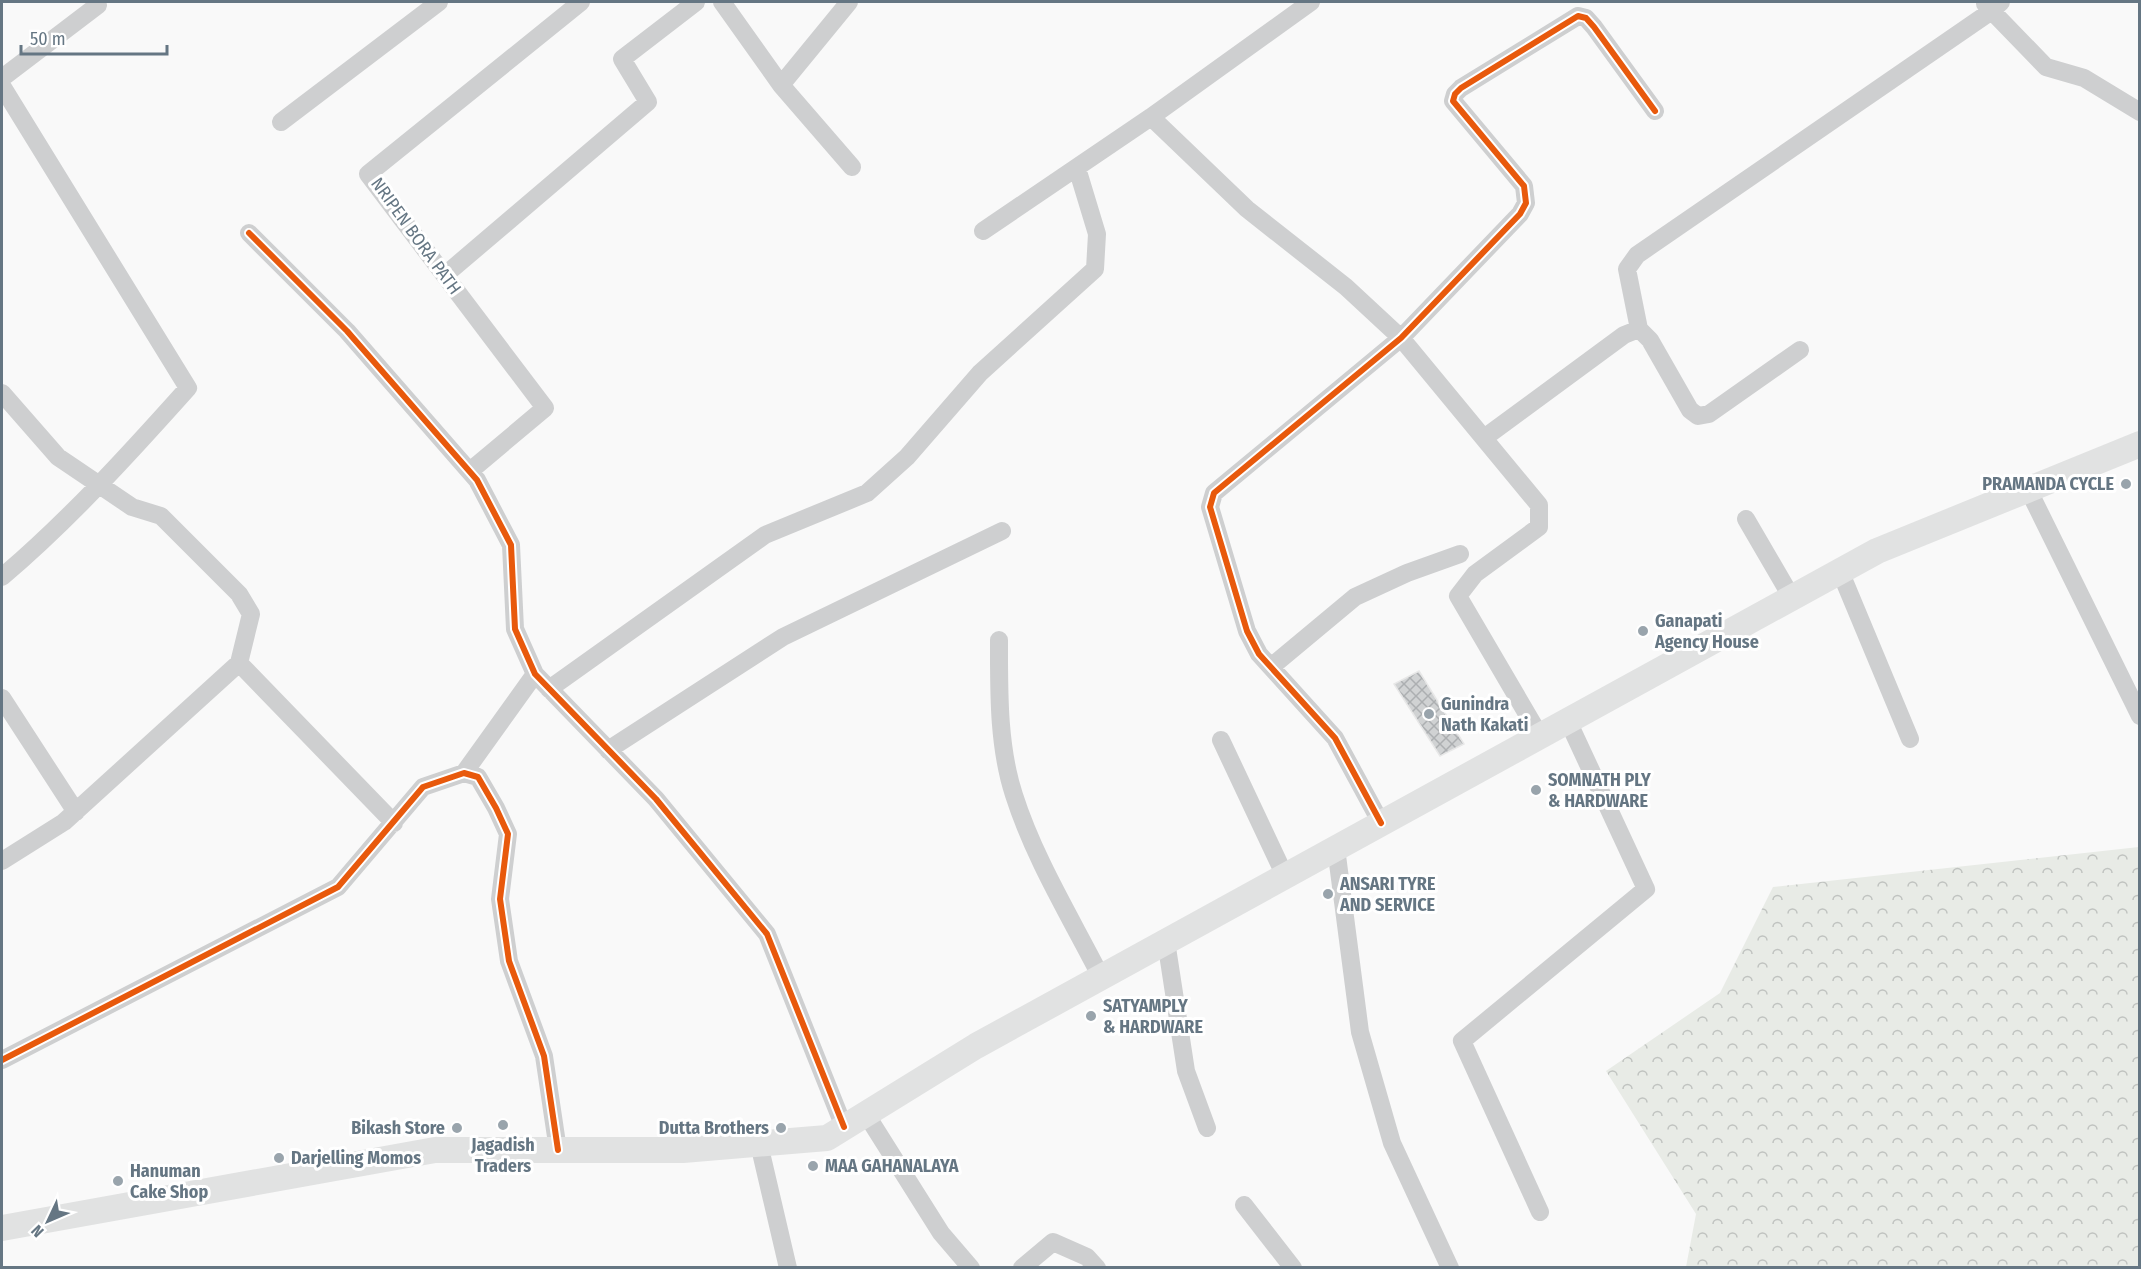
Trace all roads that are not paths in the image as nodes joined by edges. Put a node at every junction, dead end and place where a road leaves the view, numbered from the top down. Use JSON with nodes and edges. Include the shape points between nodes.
{"nodes":[{"id":1,"x":439,"y":2,"type":"edge"},
{"id":2,"x":580,"y":2,"type":"edge"},
{"id":3,"x":696,"y":2,"type":"edge"},
{"id":4,"x":722,"y":2,"type":"edge"},
{"id":5,"x":849,"y":2,"type":"edge"},
{"id":6,"x":1311,"y":2,"type":"edge"},
{"id":7,"x":98,"y":5,"type":"dead end"},
{"id":8,"x":1992,"y":5,"type":"edge"},
{"id":9,"x":2,"y":78,"type":"edge"},
{"id":10,"x":781,"y":85,"type":"junction"},
{"id":11,"x":2,"y":86,"type":"edge"},
{"id":12,"x":1655,"y":111,"type":"dead end"},
{"id":13,"x":2139,"y":112,"type":"edge"},
{"id":14,"x":1151,"y":117,"type":"junction"},
{"id":15,"x":281,"y":122,"type":"dead end"},
{"id":16,"x":852,"y":167,"type":"dead end"},
{"id":17,"x":1077,"y":168,"type":"junction"},
{"id":18,"x":983,"y":231,"type":"dead end"},
{"id":19,"x":249,"y":233,"type":"dead end"},
{"id":20,"x":445,"y":275,"type":"junction"},
{"id":21,"x":1639,"y":329,"type":"junction"},
{"id":22,"x":1401,"y":338,"type":"junction"},
{"id":23,"x":1800,"y":350,"type":"dead end"},
{"id":24,"x":2,"y":393,"type":"edge"},
{"id":25,"x":1484,"y":438,"type":"junction"},
{"id":26,"x":2139,"y":444,"type":"edge"},
{"id":27,"x":470,"y":471,"type":"junction"},
{"id":28,"x":99,"y":484,"type":"junction"},
{"id":29,"x":2028,"y":489,"type":"junction"},
{"id":30,"x":1746,"y":519,"type":"dead end"},
{"id":31,"x":1002,"y":531,"type":"dead end"},
{"id":32,"x":1460,"y":554,"type":"dead end"},
{"id":33,"x":1840,"y":571,"type":"junction"},
{"id":34,"x":2,"y":577,"type":"edge"},
{"id":35,"x":1792,"y":597,"type":"junction"},
{"id":36,"x":999,"y":640,"type":"dead end"},
{"id":37,"x":239,"y":663,"type":"junction"},
{"id":38,"x":1271,"y":667,"type":"junction"},
{"id":39,"x":535,"y":674,"type":"junction"},
{"id":40,"x":549,"y":689,"type":"junction"},
{"id":41,"x":2,"y":698,"type":"edge"},
{"id":42,"x":2139,"y":716,"type":"edge"},
{"id":43,"x":1568,"y":722,"type":"junction"},
{"id":44,"x":1540,"y":736,"type":"junction"},
{"id":45,"x":1910,"y":739,"type":"dead end"},
{"id":46,"x":1221,"y":740,"type":"dead end"},
{"id":47,"x":608,"y":750,"type":"junction"},
{"id":48,"x":464,"y":773,"type":"junction"},
{"id":49,"x":76,"y":812,"type":"junction"},
{"id":50,"x":394,"y":823,"type":"junction"},
{"id":51,"x":1381,"y":824,"type":"junction"},
{"id":52,"x":1336,"y":848,"type":"junction"},
{"id":53,"x":2,"y":861,"type":"edge"},
{"id":54,"x":1285,"y":876,"type":"junction"},
{"id":55,"x":1166,"y":941,"type":"junction"},
{"id":56,"x":1101,"y":977,"type":"junction"},
{"id":57,"x":2,"y":1060,"type":"edge"},
{"id":58,"x":866,"y":1114,"type":"junction"},
{"id":59,"x":844,"y":1127,"type":"junction"},
{"id":60,"x":1207,"y":1128,"type":"dead end"},
{"id":61,"x":759,"y":1144,"type":"junction"},
{"id":62,"x":558,"y":1150,"type":"junction"},
{"id":63,"x":1244,"y":1205,"type":"dead end"},
{"id":64,"x":1540,"y":1212,"type":"dead end"},
{"id":65,"x":2,"y":1228,"type":"edge"},
{"id":66,"x":788,"y":1268,"type":"edge"},
{"id":67,"x":971,"y":1268,"type":"edge"},
{"id":68,"x":1022,"y":1268,"type":"edge"},
{"id":69,"x":1097,"y":1268,"type":"edge"},
{"id":70,"x":1293,"y":1268,"type":"edge"},
{"id":71,"x":1450,"y":1268,"type":"edge"}],
"edges":[{"from":1,"to":15,"type":"street"},
{"from":2,"to":20,"type":"street","name":"NRIPEN BORA PATH","via":[[368,174]]},
{"from":3,"to":20,"type":"street","via":[[622,59],[648,102]]},
{"from":4,"to":10,"type":"street"},
{"from":5,"to":10,"type":"street"},
{"from":6,"to":14,"type":"street"},
{"from":7,"to":9,"type":"street"},
{"from":8,"to":13,"type":"street","via":[[2046,67],[2084,78]]},
{"from":8,"to":21,"type":"street","via":[[1637,255],[1627,269]]},
{"from":10,"to":16,"type":"street"},
{"from":11,"to":28,"type":"street","via":[[188,388]]},
{"from":12,"to":22,"type":"street","via":[[1594,27],[1578,16],[1461,88],[1453,101],[1524,186],[1526,202],[1520,214]]},
{"from":14,"to":17,"type":"street"},
{"from":14,"to":22,"type":"street","via":[[1247,209],[1346,287]]},
{"from":17,"to":18,"type":"street"},
{"from":17,"to":40,"type":"street","via":[[1097,234],[1095,268],[980,373],[907,457],[867,493],[765,535]]},
{"from":19,"to":27,"type":"street","via":[[347,330]]},
{"from":20,"to":27,"type":"street","name":"NRIPEN BORA PATH","via":[[545,408]]},
{"from":21,"to":23,"type":"street","via":[[1650,340],[1690,410],[1698,416],[1710,414]]},
{"from":21,"to":25,"type":"street","via":[[1624,335]]},
{"from":22,"to":25,"type":"street"},
{"from":22,"to":38,"type":"street","via":[[1214,493],[1210,507],[1248,631],[1259,654]]},
{"from":24,"to":28,"type":"street","via":[[58,457]]},
{"from":25,"to":44,"type":"street","via":[[1539,505],[1539,527],[1474,574],[1458,596]]},
{"from":26,"to":29,"type":"main road"},
{"from":27,"to":39,"type":"street","via":[[512,545],[515,629]]},
{"from":28,"to":34,"type":"street"},
{"from":28,"to":37,"type":"street","via":[[132,507],[161,516],[239,594],[251,614]]},
{"from":29,"to":33,"type":"main road","via":[[1877,551]]},
{"from":29,"to":42,"type":"street"},
{"from":30,"to":35,"type":"street"},
{"from":31,"to":47,"type":"street","via":[[783,637]]},
{"from":32,"to":38,"type":"street","via":[[1355,597]]},
{"from":33,"to":35,"type":"main road"},
{"from":33,"to":45,"type":"street"},
{"from":35,"to":43,"type":"main road"},
{"from":36,"to":56,"type":"street","via":[[999,714],[1013,794]]},
{"from":37,"to":49,"type":"street"},
{"from":37,"to":50,"type":"street"},
{"from":38,"to":51,"type":"street","via":[[1335,738]]},
{"from":39,"to":40,"type":"street"},
{"from":39,"to":48,"type":"street"},
{"from":40,"to":47,"type":"street"},
{"from":41,"to":49,"type":"street"},
{"from":43,"to":44,"type":"main road"},
{"from":43,"to":64,"type":"street","via":[[1646,889],[1462,1041]]},
{"from":44,"to":51,"type":"main road"},
{"from":46,"to":54,"type":"street"},
{"from":47,"to":59,"type":"street","via":[[656,799],[766,934]]},
{"from":48,"to":50,"type":"street","via":[[423,787]]},
{"from":48,"to":62,"type":"street","via":[[478,777],[508,834],[500,899],[508,961],[544,1056]]},
{"from":49,"to":53,"type":"street"},
{"from":50,"to":57,"type":"street","via":[[338,887]]},
{"from":51,"to":52,"type":"main road"},
{"from":52,"to":54,"type":"main road"},
{"from":52,"to":71,"type":"street","via":[[1360,1032],[1392,1143]]},
{"from":54,"to":55,"type":"main road"},
{"from":55,"to":56,"type":"main road"},
{"from":55,"to":60,"type":"street","via":[[1186,1071]]},
{"from":56,"to":58,"type":"main road","via":[[976,1046]]},
{"from":58,"to":59,"type":"main road"},
{"from":58,"to":67,"type":"street","via":[[941,1233]]},
{"from":59,"to":61,"type":"main road","via":[[827,1138]]},
{"from":61,"to":62,"type":"main road","via":[[683,1150]]},
{"from":61,"to":66,"type":"street"},
{"from":62,"to":65,"type":"main road","via":[[435,1150]]},
{"from":63,"to":70,"type":"street"},
{"from":68,"to":69,"type":"street","via":[[1053,1242],[1087,1257]]}]}
